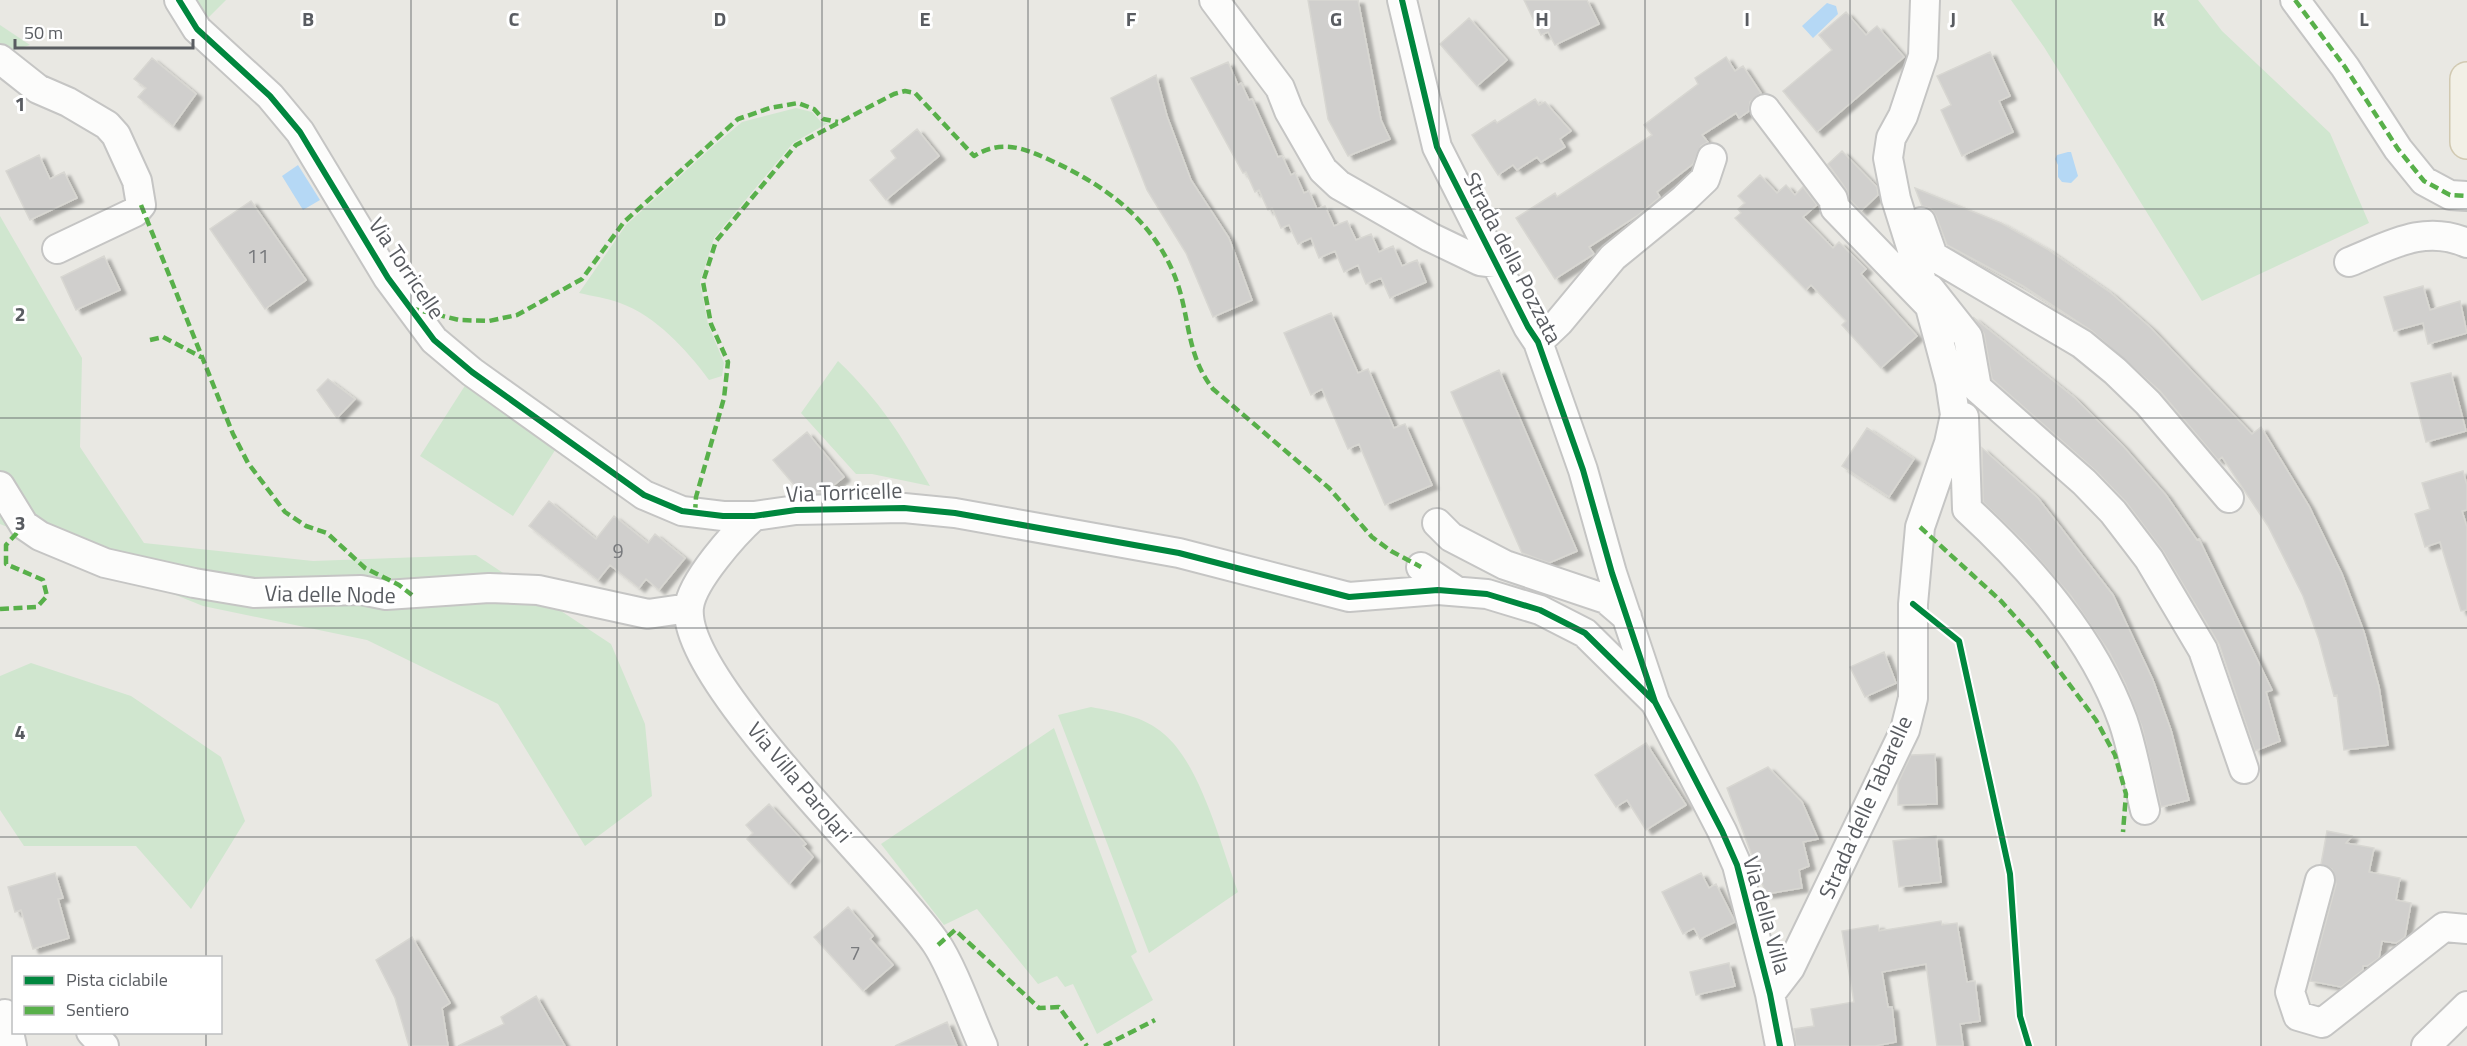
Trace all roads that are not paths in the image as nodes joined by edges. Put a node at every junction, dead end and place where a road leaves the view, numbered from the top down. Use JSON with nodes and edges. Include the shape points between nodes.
{"nodes":[{"id":1,"x":179,"y":0,"type":"edge"},
{"id":2,"x":1214,"y":0,"type":"edge"},
{"id":3,"x":1402,"y":0,"type":"edge"},
{"id":4,"x":1925,"y":0,"type":"edge"},
{"id":5,"x":2295,"y":0,"type":"edge"},
{"id":6,"x":0,"y":59,"type":"edge"},
{"id":7,"x":2467,"y":79,"type":"edge"},
{"id":8,"x":1765,"y":109,"type":"dead end"},
{"id":9,"x":1895,"y":128,"type":"junction"},
{"id":10,"x":2467,"y":142,"type":"edge"},
{"id":11,"x":1712,"y":158,"type":"dead end"},
{"id":12,"x":2467,"y":196,"type":"edge"},
{"id":13,"x":2467,"y":243,"type":"edge"},
{"id":14,"x":57,"y":249,"type":"dead end"},
{"id":15,"x":1496,"y":262,"type":"junction"},
{"id":16,"x":2349,"y":262,"type":"dead end"},
{"id":17,"x":1926,"y":294,"type":"junction"},
{"id":18,"x":1538,"y":342,"type":"junction"},
{"id":19,"x":1953,"y":397,"type":"junction"},
{"id":20,"x":0,"y":486,"type":"edge"},
{"id":21,"x":2229,"y":498,"type":"dead end"},
{"id":22,"x":754,"y":516,"type":"junction"},
{"id":23,"x":1437,"y":523,"type":"dead end"},
{"id":24,"x":1421,"y":567,"type":"dead end"},
{"id":25,"x":1455,"y":590,"type":"junction"},
{"id":26,"x":689,"y":608,"type":"junction"},
{"id":27,"x":1627,"y":617,"type":"junction"},
{"id":28,"x":1655,"y":702,"type":"junction"},
{"id":29,"x":2244,"y":769,"type":"dead end"},
{"id":30,"x":2145,"y":810,"type":"dead end"},
{"id":31,"x":2320,"y":880,"type":"dead end"},
{"id":32,"x":2467,"y":929,"type":"edge"},
{"id":33,"x":1770,"y":994,"type":"junction"},
{"id":34,"x":2467,"y":1006,"type":"edge"},
{"id":35,"x":6,"y":1014,"type":"edge"},
{"id":36,"x":93,"y":1034,"type":"edge"},
{"id":37,"x":12,"y":1046,"type":"edge"},
{"id":38,"x":104,"y":1046,"type":"edge"},
{"id":39,"x":983,"y":1046,"type":"edge"},
{"id":40,"x":1780,"y":1046,"type":"edge"},
{"id":41,"x":2426,"y":1046,"type":"edge"}],
"edges":[{"from":1,"to":22,"type":"street","name":"Via Torricelle","via":[[197,29],[270,96],[300,132],[398,294],[449,353],[644,495],[682,511]]},
{"from":2,"to":15,"type":"street","name":"Strada della Pozzata","via":[[1280,88],[1323,170],[1339,185],[1430,237],[1480,261]]},
{"from":3,"to":15,"type":"street","name":"Strada della Pozzata","via":[[1437,147]]},
{"from":4,"to":9,"type":"street","name":"Strada delle Tabarelle","via":[[1923,56],[1904,116]]},
{"from":5,"to":12,"type":"street","via":[[2424,181],[2450,195]]},
{"from":6,"to":14,"type":"street","via":[[38,89],[107,125],[116,135],[141,194],[141,205],[135,212]]},
{"from":7,"to":10,"type":"main road"},
{"from":8,"to":17,"type":"street","name":"Strada delle Tabarelle","via":[[1833,199],[1835,208]]},
{"from":9,"to":17,"type":"street","name":"Strada delle Tabarelle","via":[[1888,158],[1896,199]]},
{"from":9,"to":21,"type":"street","via":[[1903,173],[1933,255],[2082,344],[2148,403]]},
{"from":11,"to":18,"type":"street","name":"Strada della Pozzata","via":[[1705,179],[1613,257],[1567,314]]},
{"from":13,"to":16,"type":"street","via":[[2450,236],[2417,235]]},
{"from":15,"to":18,"type":"street","name":"Strada della Pozzata"},
{"from":17,"to":19,"type":"street","name":"Strada delle Tabarelle"},
{"from":17,"to":29,"type":"street","name":"Strada delle Tabarelle","via":[[1968,337],[1977,388],[2084,482],[2113,512],[2149,560],[2203,650]]},
{"from":18,"to":27,"type":"street","name":"Strada della Pozzata","via":[[1583,470]]},
{"from":19,"to":30,"type":"street","name":"Strada delle Tabarelle","via":[[1966,419],[1967,509],[2055,601],[2104,679],[2122,721]]},
{"from":19,"to":33,"type":"street","name":"Strada delle Tabarelle","via":[[1955,415],[1949,443],[1920,527],[1913,604],[1913,698],[1905,730],[1790,968]]},
{"from":20,"to":26,"type":"street","name":"Via delle Node","via":[[24,525],[40,536],[105,563],[194,584],[254,593],[361,590],[386,595],[538,590],[648,614]]},
{"from":22,"to":25,"type":"street","name":"Via Torricelle","via":[[796,510],[928,510],[1179,553],[1349,597]]},
{"from":22,"to":26,"type":"street","via":[[723,545]]},
{"from":23,"to":27,"type":"street","via":[[1452,537],[1505,565],[1606,599]]},
{"from":24,"to":25,"type":"street","name":"Via Torricelle"},
{"from":25,"to":28,"type":"street","name":"Via Torricelle","via":[[1508,599],[1564,621],[1600,646]]},
{"from":26,"to":39,"type":"street","name":"Via Villa Parolari","via":[[703,657],[760,739],[938,945]]},
{"from":27,"to":28,"type":"street","name":"Strada della Pozzata"},
{"from":28,"to":33,"type":"street","name":"Via della Villa","via":[[1737,865]]},
{"from":31,"to":32,"type":"street","via":[[2290,992],[2298,1016],[2322,1023],[2444,927]]},
{"from":33,"to":40,"type":"street","name":"Via della Villa"},
{"from":34,"to":41,"type":"street"},
{"from":35,"to":37,"type":"street"},
{"from":36,"to":38,"type":"street"}]}
